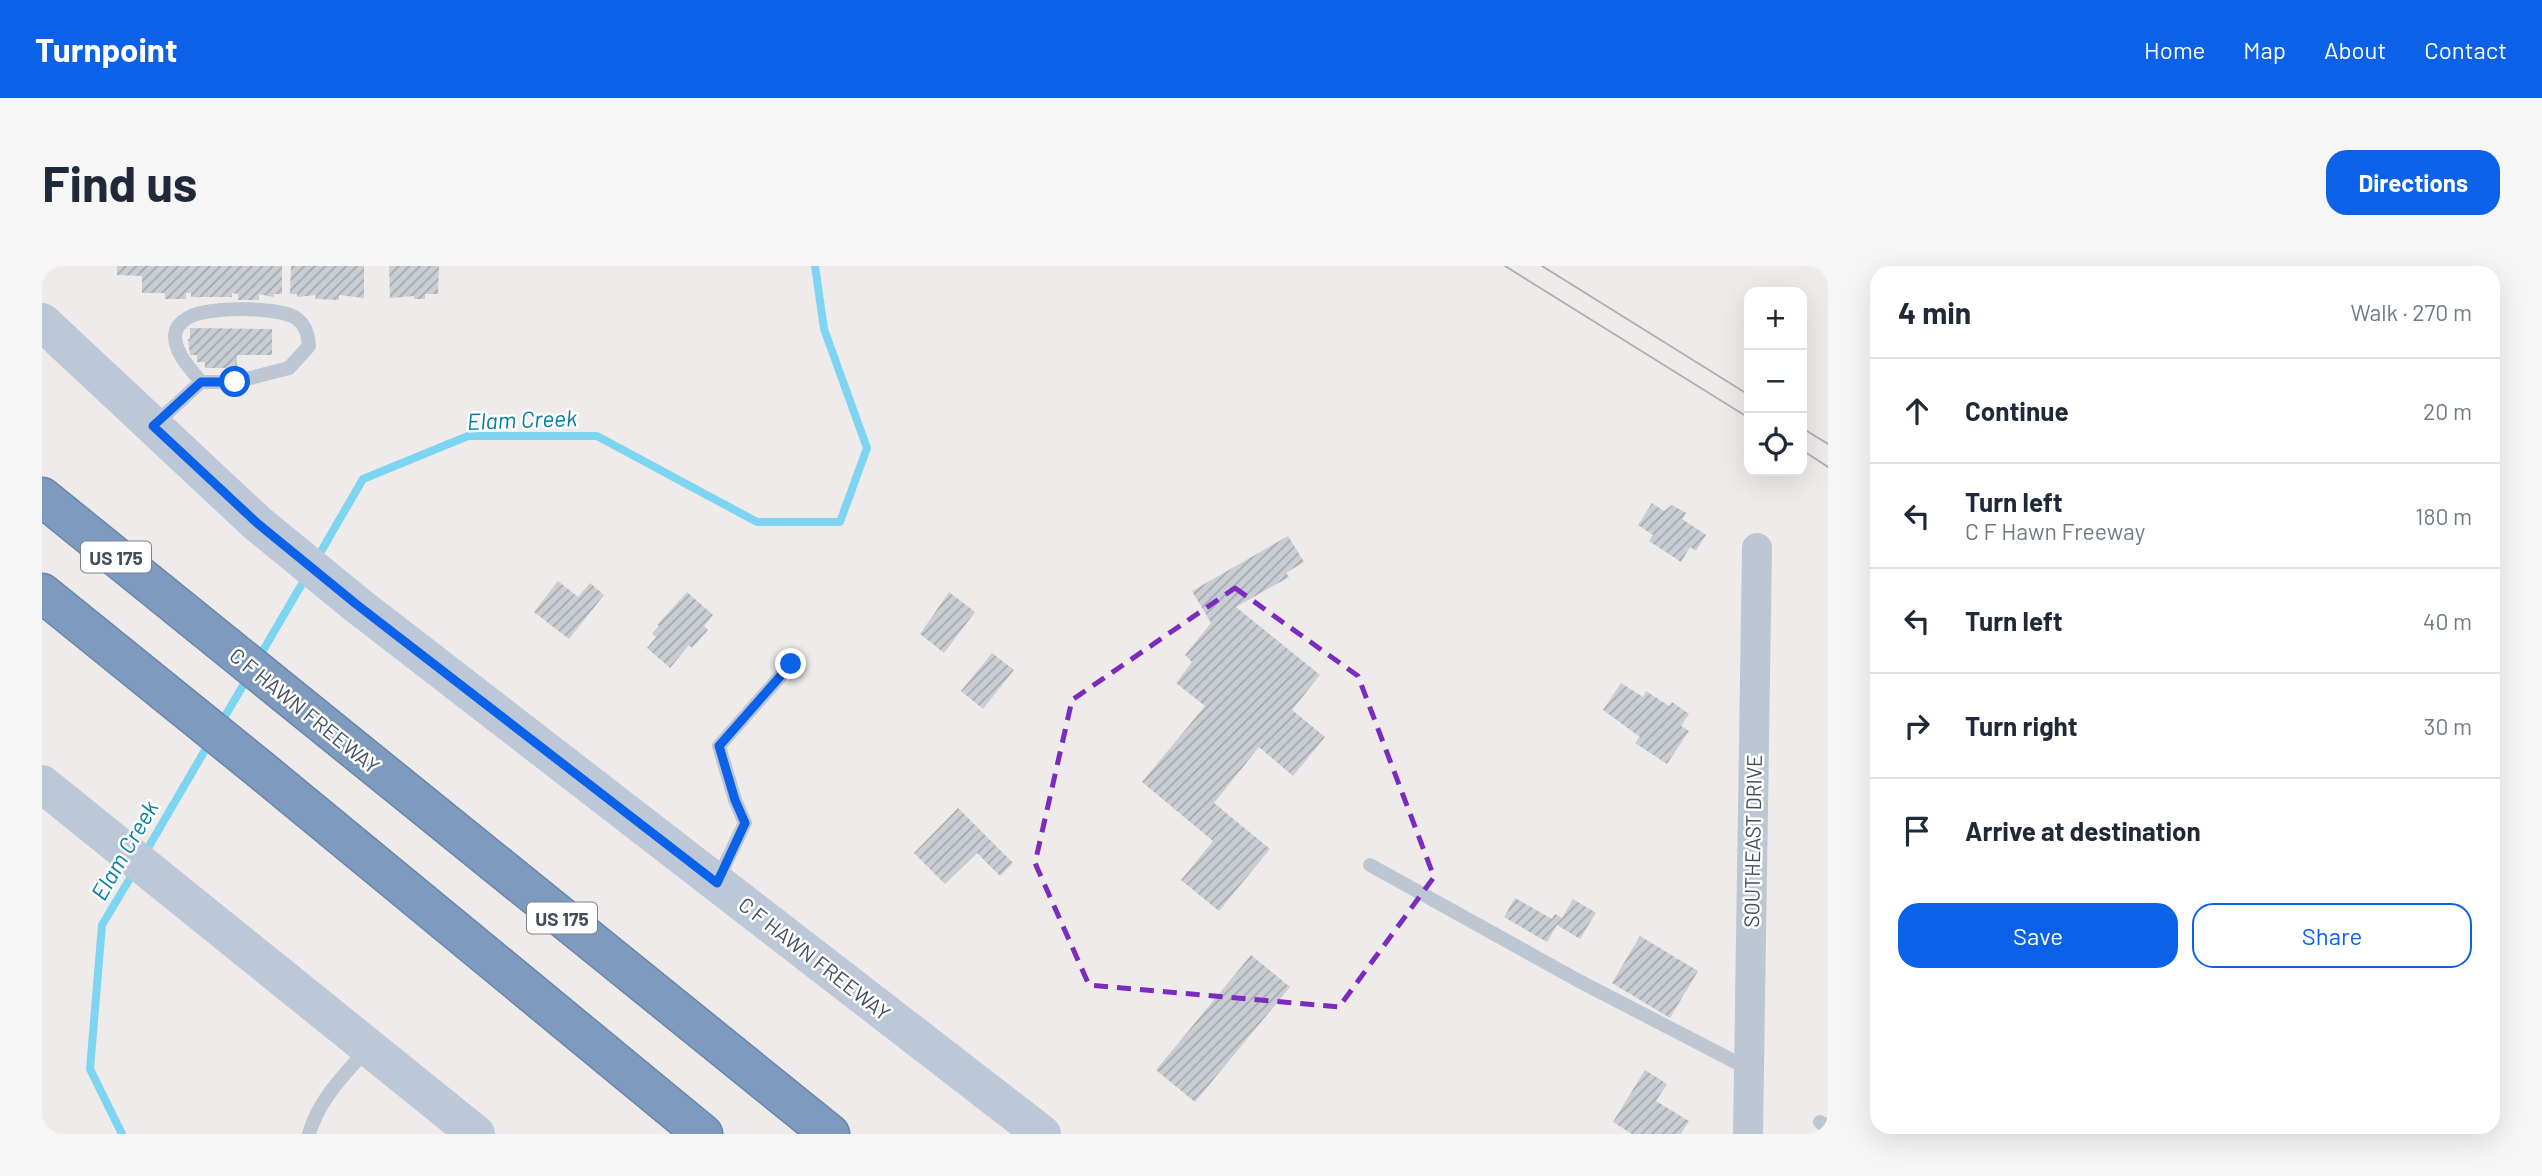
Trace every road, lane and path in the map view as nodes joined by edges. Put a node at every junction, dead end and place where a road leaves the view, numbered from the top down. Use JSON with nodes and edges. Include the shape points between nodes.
{"nodes":[{"id":1,"x":42,"y":322,"type":"edge"},
{"id":2,"x":201,"y":382,"type":"junction"},
{"id":3,"x":153,"y":426,"type":"junction"},
{"id":4,"x":42,"y":497,"type":"edge"},
{"id":5,"x":1757,"y":548,"type":"dead end"},
{"id":6,"x":42,"y":593,"type":"edge"},
{"id":7,"x":791,"y":664,"type":"dead end"},
{"id":8,"x":42,"y":784,"type":"edge"},
{"id":9,"x":1370,"y":865,"type":"dead end"},
{"id":10,"x":717,"y":883,"type":"junction"},
{"id":11,"x":368,"y":1047,"type":"junction"},
{"id":12,"x":1748,"y":1068,"type":"junction"},
{"id":13,"x":665,"y":1103,"type":"junction"},
{"id":14,"x":309,"y":1134,"type":"edge"},
{"id":15,"x":477,"y":1134,"type":"edge"},
{"id":16,"x":690,"y":1134,"type":"edge"},
{"id":17,"x":703,"y":1134,"type":"edge"},
{"id":18,"x":830,"y":1134,"type":"edge"},
{"id":19,"x":1042,"y":1134,"type":"edge"},
{"id":20,"x":1748,"y":1134,"type":"edge"}],
"edges":[{"from":1,"to":3,"type":"main road","name":"C F HAWN FREEWAY"},
{"from":2,"to":2,"type":"lane","via":[[235,382],[289,368],[309,346],[308,334],[299,320],[283,311],[231,309],[188,317],[177,327],[175,337],[180,355]]},
{"from":2,"to":3,"type":"lane"},
{"from":3,"to":10,"type":"main road","name":"C F HAWN FREEWAY","via":[[257,523],[356,604]]},
{"from":4,"to":18,"type":"highway","name":"C F HAWN FREEWAY","number":"US 175"},
{"from":5,"to":12,"type":"street","name":"SOUTHEAST DRIVE"},
{"from":6,"to":13,"type":"highway"},
{"from":7,"to":10,"type":"lane","via":[[719,746],[745,823]]},
{"from":8,"to":11,"type":"main road"},
{"from":9,"to":12,"type":"lane"},
{"from":10,"to":19,"type":"main road","name":"C F HAWN FREEWAY"},
{"from":11,"to":14,"type":"lane","via":[[332,1088]]},
{"from":11,"to":15,"type":"main road"},
{"from":12,"to":20,"type":"street","name":"SOUTHEAST DRIVE"},
{"from":13,"to":16,"type":"highway"},
{"from":13,"to":17,"type":"highway"}]}
